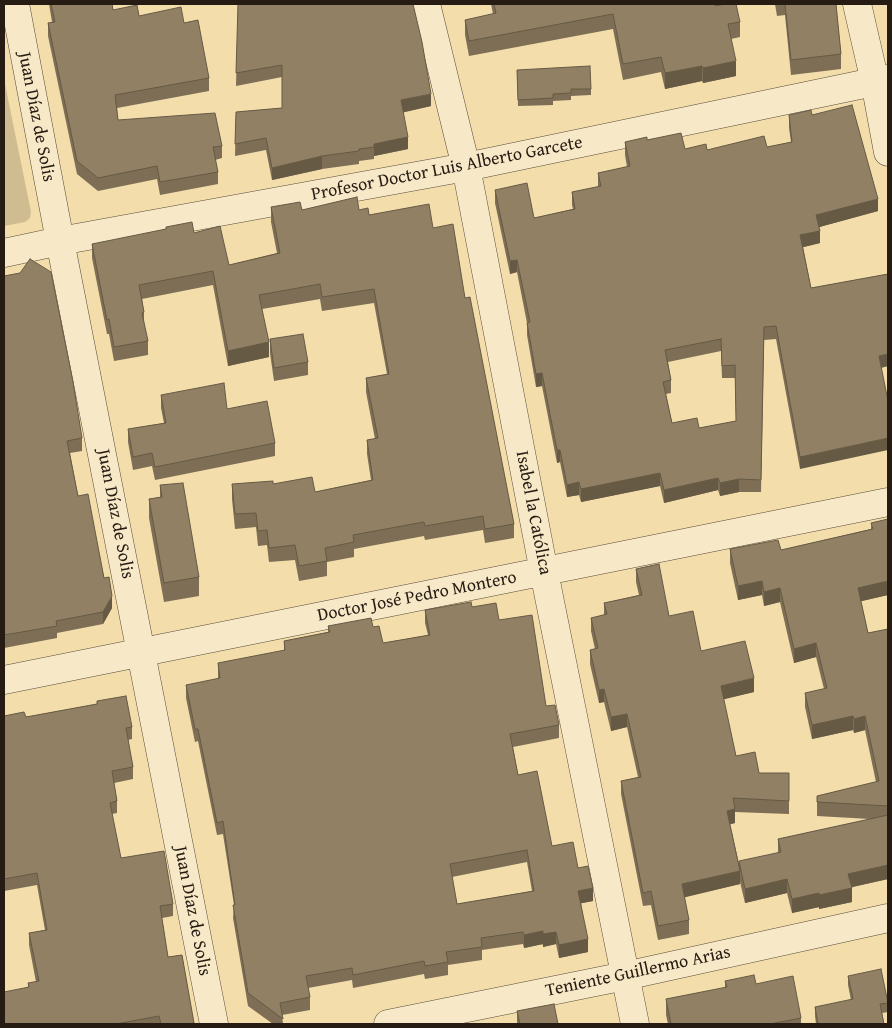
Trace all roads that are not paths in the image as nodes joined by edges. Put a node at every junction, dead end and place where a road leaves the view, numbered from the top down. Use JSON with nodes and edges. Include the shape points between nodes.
{"nodes":[{"id":1,"x":15,"y":4,"type":"edge"},
{"id":2,"x":426,"y":4,"type":"edge"},
{"id":3,"x":857,"y":4,"type":"edge"},
{"id":4,"x":882,"y":81,"type":"edge"},
{"id":5,"x":888,"y":152,"type":"edge"},
{"id":6,"x":466,"y":167,"type":"junction"},
{"id":7,"x":60,"y":241,"type":"junction"},
{"id":8,"x":4,"y":253,"type":"edge"},
{"id":9,"x":888,"y":502,"type":"edge"},
{"id":10,"x":544,"y":572,"type":"junction"},
{"id":11,"x":142,"y":652,"type":"junction"},
{"id":12,"x":4,"y":680,"type":"edge"},
{"id":13,"x":888,"y":918,"type":"edge"},
{"id":14,"x":625,"y":976,"type":"junction"},
{"id":15,"x":214,"y":1024,"type":"edge"},
{"id":16,"x":388,"y":1024,"type":"edge"},
{"id":17,"x":636,"y":1024,"type":"edge"}],
"edges":[{"from":1,"to":7,"type":"street","name":"Juan Díaz de Solis"},
{"from":2,"to":6,"type":"street","name":"Isabel la Católica"},
{"from":3,"to":4,"type":"street"},
{"from":4,"to":5,"type":"street"},
{"from":4,"to":6,"type":"street","name":"Profesor Doctor Luis Alberto Garcete"},
{"from":6,"to":7,"type":"street","name":"Profesor Doctor Luis Alberto Garcete"},
{"from":6,"to":10,"type":"street","name":"Isabel la Católica"},
{"from":7,"to":8,"type":"street","name":"Profesor Doctor Luis Alberto Garcete"},
{"from":7,"to":11,"type":"street","name":"Juan Díaz de Solis"},
{"from":9,"to":10,"type":"street","name":"Doctor José Pedro Montero"},
{"from":10,"to":11,"type":"street","name":"Doctor José Pedro Montero"},
{"from":10,"to":14,"type":"street","name":"Isabel la Católica"},
{"from":11,"to":12,"type":"street","name":"Doctor José Pedro Montero"},
{"from":11,"to":15,"type":"street","name":"Juan Díaz de Solis"},
{"from":13,"to":14,"type":"street","name":"Teniente Guillermo Arias"},
{"from":14,"to":16,"type":"street","name":"Teniente Guillermo Arias"},
{"from":14,"to":17,"type":"street","name":"Isabel la Católica"}]}
